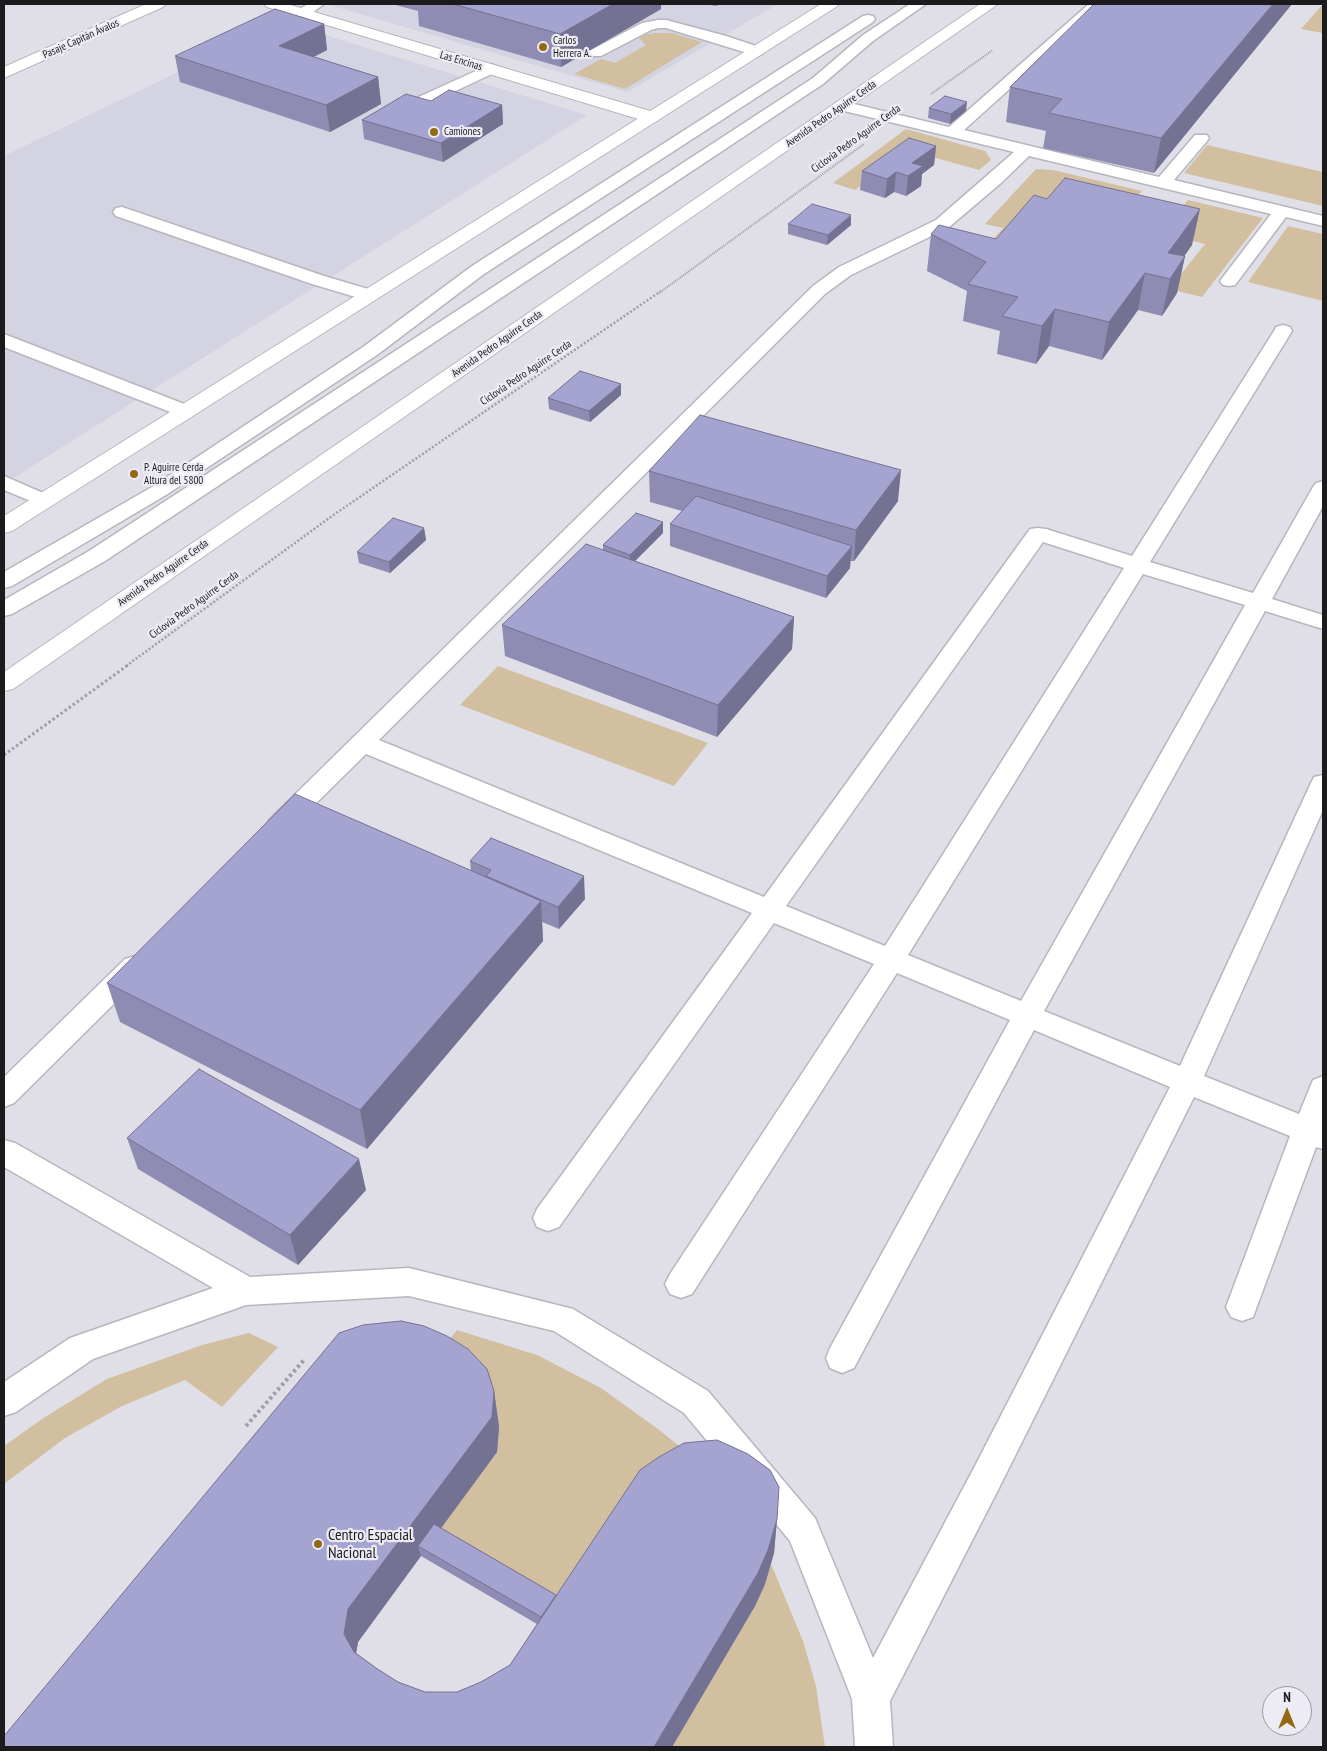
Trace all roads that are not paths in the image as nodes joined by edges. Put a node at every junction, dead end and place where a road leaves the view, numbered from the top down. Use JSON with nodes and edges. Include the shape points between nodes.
{"nodes":[{"id":1,"x":158,"y":4,"type":"edge"},
{"id":2,"x":272,"y":4,"type":"edge"},
{"id":3,"x":317,"y":4,"type":"edge"},
{"id":4,"x":831,"y":4,"type":"edge"},
{"id":5,"x":892,"y":4,"type":"edge"},
{"id":6,"x":919,"y":4,"type":"edge"},
{"id":7,"x":990,"y":4,"type":"edge"},
{"id":8,"x":1097,"y":4,"type":"edge"},
{"id":9,"x":303,"y":13,"type":"junction"},
{"id":10,"x":757,"y":50,"type":"junction"},
{"id":11,"x":596,"y":53,"type":"edge"},
{"id":12,"x":491,"y":69,"type":"junction"},
{"id":13,"x":4,"y":73,"type":"edge"},
{"id":14,"x":842,"y":106,"type":"junction"},
{"id":15,"x":650,"y":117,"type":"junction"},
{"id":16,"x":378,"y":121,"type":"edge"},
{"id":17,"x":952,"y":132,"type":"junction"},
{"id":18,"x":1202,"y":138,"type":"dead end"},
{"id":19,"x":1025,"y":150,"type":"junction"},
{"id":20,"x":1163,"y":183,"type":"junction"},
{"id":21,"x":1282,"y":211,"type":"junction"},
{"id":22,"x":122,"y":212,"type":"dead end"},
{"id":23,"x":1323,"y":221,"type":"edge"},
{"id":24,"x":1229,"y":281,"type":"dead end"},
{"id":25,"x":369,"y":295,"type":"junction"},
{"id":26,"x":1282,"y":331,"type":"dead end"},
{"id":27,"x":4,"y":340,"type":"edge"},
{"id":28,"x":185,"y":411,"type":"junction"},
{"id":29,"x":4,"y":482,"type":"edge"},
{"id":30,"x":1323,"y":487,"type":"edge"},
{"id":31,"x":43,"y":500,"type":"junction"},
{"id":32,"x":4,"y":526,"type":"edge"},
{"id":33,"x":1137,"y":565,"type":"junction"},
{"id":34,"x":4,"y":581,"type":"edge"},
{"id":35,"x":1259,"y":602,"type":"junction"},
{"id":36,"x":4,"y":609,"type":"edge"},
{"id":37,"x":1323,"y":622,"type":"edge"},
{"id":38,"x":4,"y":683,"type":"edge"},
{"id":39,"x":363,"y":743,"type":"junction"},
{"id":40,"x":1323,"y":783,"type":"edge"},
{"id":41,"x":265,"y":839,"type":"edge"},
{"id":42,"x":769,"y":910,"type":"junction"},
{"id":43,"x":153,"y":948,"type":"edge"},
{"id":44,"x":890,"y":960,"type":"junction"},
{"id":45,"x":1027,"y":1016,"type":"junction"},
{"id":46,"x":1187,"y":1082,"type":"junction"},
{"id":47,"x":1323,"y":1088,"type":"edge"},
{"id":48,"x":4,"y":1095,"type":"edge"},
{"id":49,"x":1315,"y":1134,"type":"edge"},
{"id":50,"x":4,"y":1152,"type":"edge"},
{"id":51,"x":548,"y":1218,"type":"dead end"},
{"id":52,"x":682,"y":1284,"type":"dead end"},
{"id":53,"x":246,"y":1291,"type":"junction"},
{"id":54,"x":1242,"y":1307,"type":"dead end"},
{"id":55,"x":842,"y":1358,"type":"dead end"},
{"id":56,"x":4,"y":1401,"type":"edge"},
{"id":57,"x":871,"y":1699,"type":"junction"},
{"id":58,"x":874,"y":1747,"type":"edge"}],
"edges":[{"from":1,"to":13,"type":"main road","name":"Pasaje Capitán Ávalos"},
{"from":2,"to":9,"type":"main road","name":"Las Encinas"},
{"from":3,"to":9,"type":"lane"},
{"from":4,"to":10,"type":"main road"},
{"from":5,"to":34,"type":"lane","via":[[478,270],[370,350],[158,491]]},
{"from":6,"to":36,"type":"lane","via":[[868,38],[818,81],[97,556]]},
{"from":7,"to":14,"type":"main road","name":"Avenida Pedro Aguirre Cerda"},
{"from":8,"to":17,"type":"lane"},
{"from":9,"to":12,"type":"main road","name":"Las Encinas"},
{"from":10,"to":11,"type":"lane","via":[[658,24],[647,26]]},
{"from":10,"to":15,"type":"main road"},
{"from":12,"to":15,"type":"main road","name":"Las Encinas"},
{"from":12,"to":16,"type":"lane"},
{"from":14,"to":17,"type":"lane"},
{"from":14,"to":38,"type":"main road","name":"Avenida Pedro Aguirre Cerda"},
{"from":15,"to":25,"type":"main road"},
{"from":17,"to":19,"type":"lane"},
{"from":18,"to":20,"type":"lane"},
{"from":19,"to":20,"type":"lane"},
{"from":19,"to":39,"type":"lane","via":[[942,224],[845,271],[819,290]]},
{"from":20,"to":21,"type":"lane"},
{"from":21,"to":23,"type":"lane"},
{"from":21,"to":24,"type":"lane"},
{"from":22,"to":25,"type":"lane"},
{"from":25,"to":28,"type":"main road"},
{"from":26,"to":33,"type":"lane"},
{"from":27,"to":28,"type":"lane"},
{"from":28,"to":31,"type":"main road"},
{"from":29,"to":31,"type":"lane"},
{"from":30,"to":35,"type":"lane"},
{"from":31,"to":32,"type":"main road"},
{"from":33,"to":35,"type":"lane"},
{"from":33,"to":42,"type":"lane","via":[[1038,534]]},
{"from":33,"to":44,"type":"lane"},
{"from":35,"to":37,"type":"lane"},
{"from":35,"to":45,"type":"lane"},
{"from":39,"to":41,"type":"lane"},
{"from":39,"to":42,"type":"lane"},
{"from":40,"to":46,"type":"lane"},
{"from":42,"to":44,"type":"lane"},
{"from":42,"to":51,"type":"lane"},
{"from":43,"to":48,"type":"lane"},
{"from":44,"to":45,"type":"lane"},
{"from":44,"to":52,"type":"lane"},
{"from":45,"to":46,"type":"lane"},
{"from":45,"to":55,"type":"lane"},
{"from":46,"to":49,"type":"lane"},
{"from":46,"to":57,"type":"lane","via":[[988,1477]]},
{"from":47,"to":49,"type":"lane"},
{"from":49,"to":54,"type":"lane"},
{"from":50,"to":53,"type":"lane"},
{"from":53,"to":56,"type":"lane","via":[[82,1348]]},
{"from":53,"to":57,"type":"lane","via":[[409,1282],[524,1310],[562,1320],[696,1402],[803,1530]]},
{"from":57,"to":58,"type":"lane"}]}
